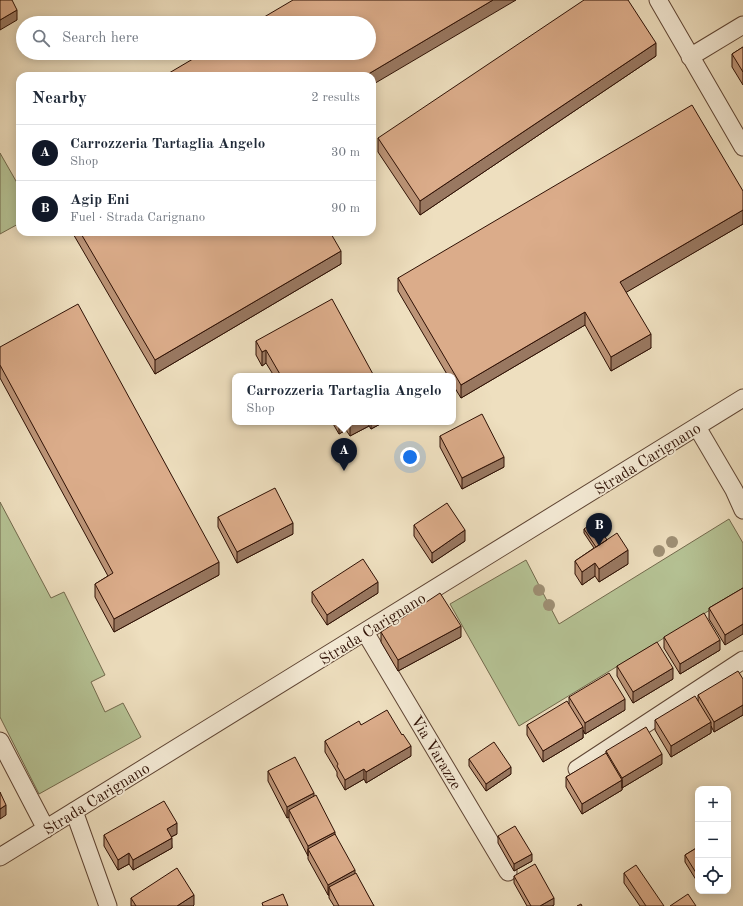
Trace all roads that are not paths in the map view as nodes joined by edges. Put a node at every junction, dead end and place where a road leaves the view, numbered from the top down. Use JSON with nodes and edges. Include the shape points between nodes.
{"nodes":[{"id":1,"x":658,"y":0,"type":"edge"},
{"id":2,"x":743,"y":25,"type":"edge"},
{"id":3,"x":690,"y":57,"type":"junction"},
{"id":4,"x":743,"y":146,"type":"edge"},
{"id":5,"x":743,"y":398,"type":"edge"},
{"id":6,"x":697,"y":427,"type":"junction"},
{"id":7,"x":743,"y":510,"type":"edge"},
{"id":8,"x":365,"y":632,"type":"junction"},
{"id":9,"x":743,"y":660,"type":"edge"},
{"id":10,"x":0,"y":741,"type":"edge"},
{"id":11,"x":577,"y":769,"type":"edge"},
{"id":12,"x":74,"y":811,"type":"junction"},
{"id":13,"x":46,"y":829,"type":"junction"},
{"id":14,"x":0,"y":857,"type":"edge"},
{"id":15,"x":508,"y":872,"type":"dead end"},
{"id":16,"x":108,"y":906,"type":"edge"}],
"edges":[{"from":1,"to":3,"type":"street"},
{"from":2,"to":3,"type":"street"},
{"from":3,"to":4,"type":"street"},
{"from":5,"to":6,"type":"street","name":"Strada Carignano"},
{"from":6,"to":7,"type":"street"},
{"from":6,"to":8,"type":"street","name":"Strada Carignano"},
{"from":8,"to":12,"type":"street","name":"Strada Carignano"},
{"from":8,"to":15,"type":"street","name":"Via Varazze"},
{"from":9,"to":11,"type":"street"},
{"from":10,"to":13,"type":"street"},
{"from":12,"to":13,"type":"street","name":"Strada Carignano"},
{"from":12,"to":16,"type":"street"},
{"from":13,"to":14,"type":"street","name":"Strada Carignano"}]}
